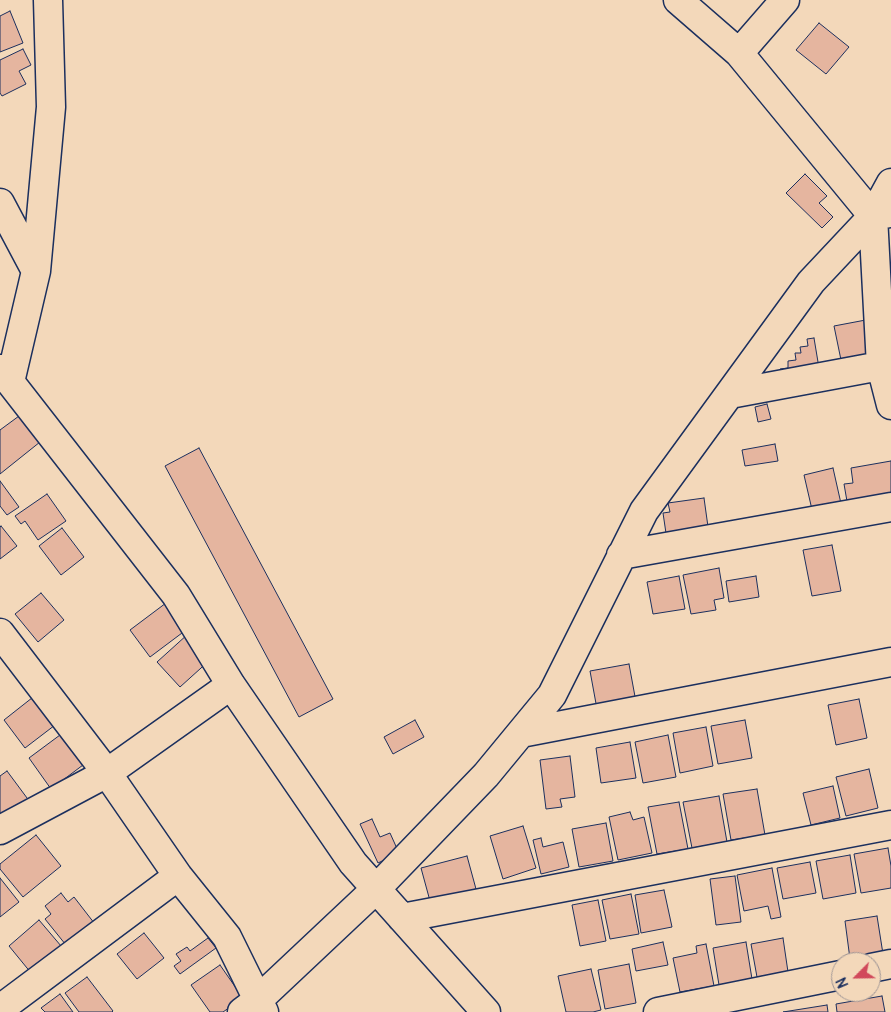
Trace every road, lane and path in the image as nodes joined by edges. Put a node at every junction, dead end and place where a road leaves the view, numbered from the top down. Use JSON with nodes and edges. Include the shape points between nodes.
{"nodes":[{"id":1,"x":48,"y":0,"type":"edge"},
{"id":2,"x":678,"y":0,"type":"edge"},
{"id":3,"x":785,"y":0,"type":"edge"},
{"id":4,"x":740,"y":53,"type":"junction"},
{"id":5,"x":891,"y":183,"type":"edge"},
{"id":6,"x":0,"y":203,"type":"edge"},
{"id":7,"x":882,"y":214,"type":"edge"},
{"id":8,"x":36,"y":271,"type":"junction"},
{"id":9,"x":886,"y":365,"type":"edge"},
{"id":10,"x":5,"y":376,"type":"edge"},
{"id":11,"x":730,"y":394,"type":"junction"},
{"id":12,"x":891,"y":405,"type":"edge"},
{"id":13,"x":891,"y":507,"type":"edge"},
{"id":14,"x":622,"y":556,"type":"junction"},
{"id":15,"x":0,"y":634,"type":"edge"},
{"id":16,"x":891,"y":662,"type":"edge"},
{"id":17,"x":232,"y":685,"type":"junction"},
{"id":18,"x":521,"y":732,"type":"junction"},
{"id":19,"x":106,"y":773,"type":"junction"},
{"id":20,"x":891,"y":825,"type":"edge"},
{"id":21,"x":0,"y":830,"type":"edge"},
{"id":22,"x":178,"y":876,"type":"junction"},
{"id":23,"x":376,"y":889,"type":"junction"},
{"id":24,"x":402,"y":918,"type":"junction"},
{"id":25,"x":831,"y":976,"type":"edge"},
{"id":26,"x":255,"y":1008,"type":"edge"},
{"id":27,"x":0,"y":1010,"type":"edge"},
{"id":28,"x":486,"y":1012,"type":"edge"},
{"id":29,"x":658,"y":1012,"type":"edge"}],
"edges":[{"from":1,"to":8,"type":"street","via":[[51,107]]},
{"from":2,"to":4,"type":"street"},
{"from":3,"to":4,"type":"street"},
{"from":4,"to":7,"type":"street"},
{"from":5,"to":7,"type":"street"},
{"from":6,"to":8,"type":"street"},
{"from":7,"to":9,"type":"street"},
{"from":7,"to":11,"type":"street","via":[[811,282]]},
{"from":8,"to":10,"type":"street"},
{"from":9,"to":11,"type":"street"},
{"from":9,"to":12,"type":"street"},
{"from":10,"to":17,"type":"street","via":[[176,595]]},
{"from":11,"to":14,"type":"street","via":[[644,511]]},
{"from":13,"to":14,"type":"street"},
{"from":14,"to":18,"type":"street","via":[[552,695]]},
{"from":15,"to":19,"type":"street"},
{"from":16,"to":18,"type":"street"},
{"from":17,"to":19,"type":"street"},
{"from":17,"to":23,"type":"street","via":[[353,863]]},
{"from":18,"to":23,"type":"street","via":[[486,775]]},
{"from":19,"to":21,"type":"street"},
{"from":19,"to":22,"type":"street"},
{"from":20,"to":24,"type":"street"},
{"from":22,"to":26,"type":"street","via":[[227,937]]},
{"from":22,"to":27,"type":"street"},
{"from":23,"to":24,"type":"street"},
{"from":23,"to":26,"type":"street"},
{"from":24,"to":28,"type":"street"},
{"from":25,"to":29,"type":"street"}]}
